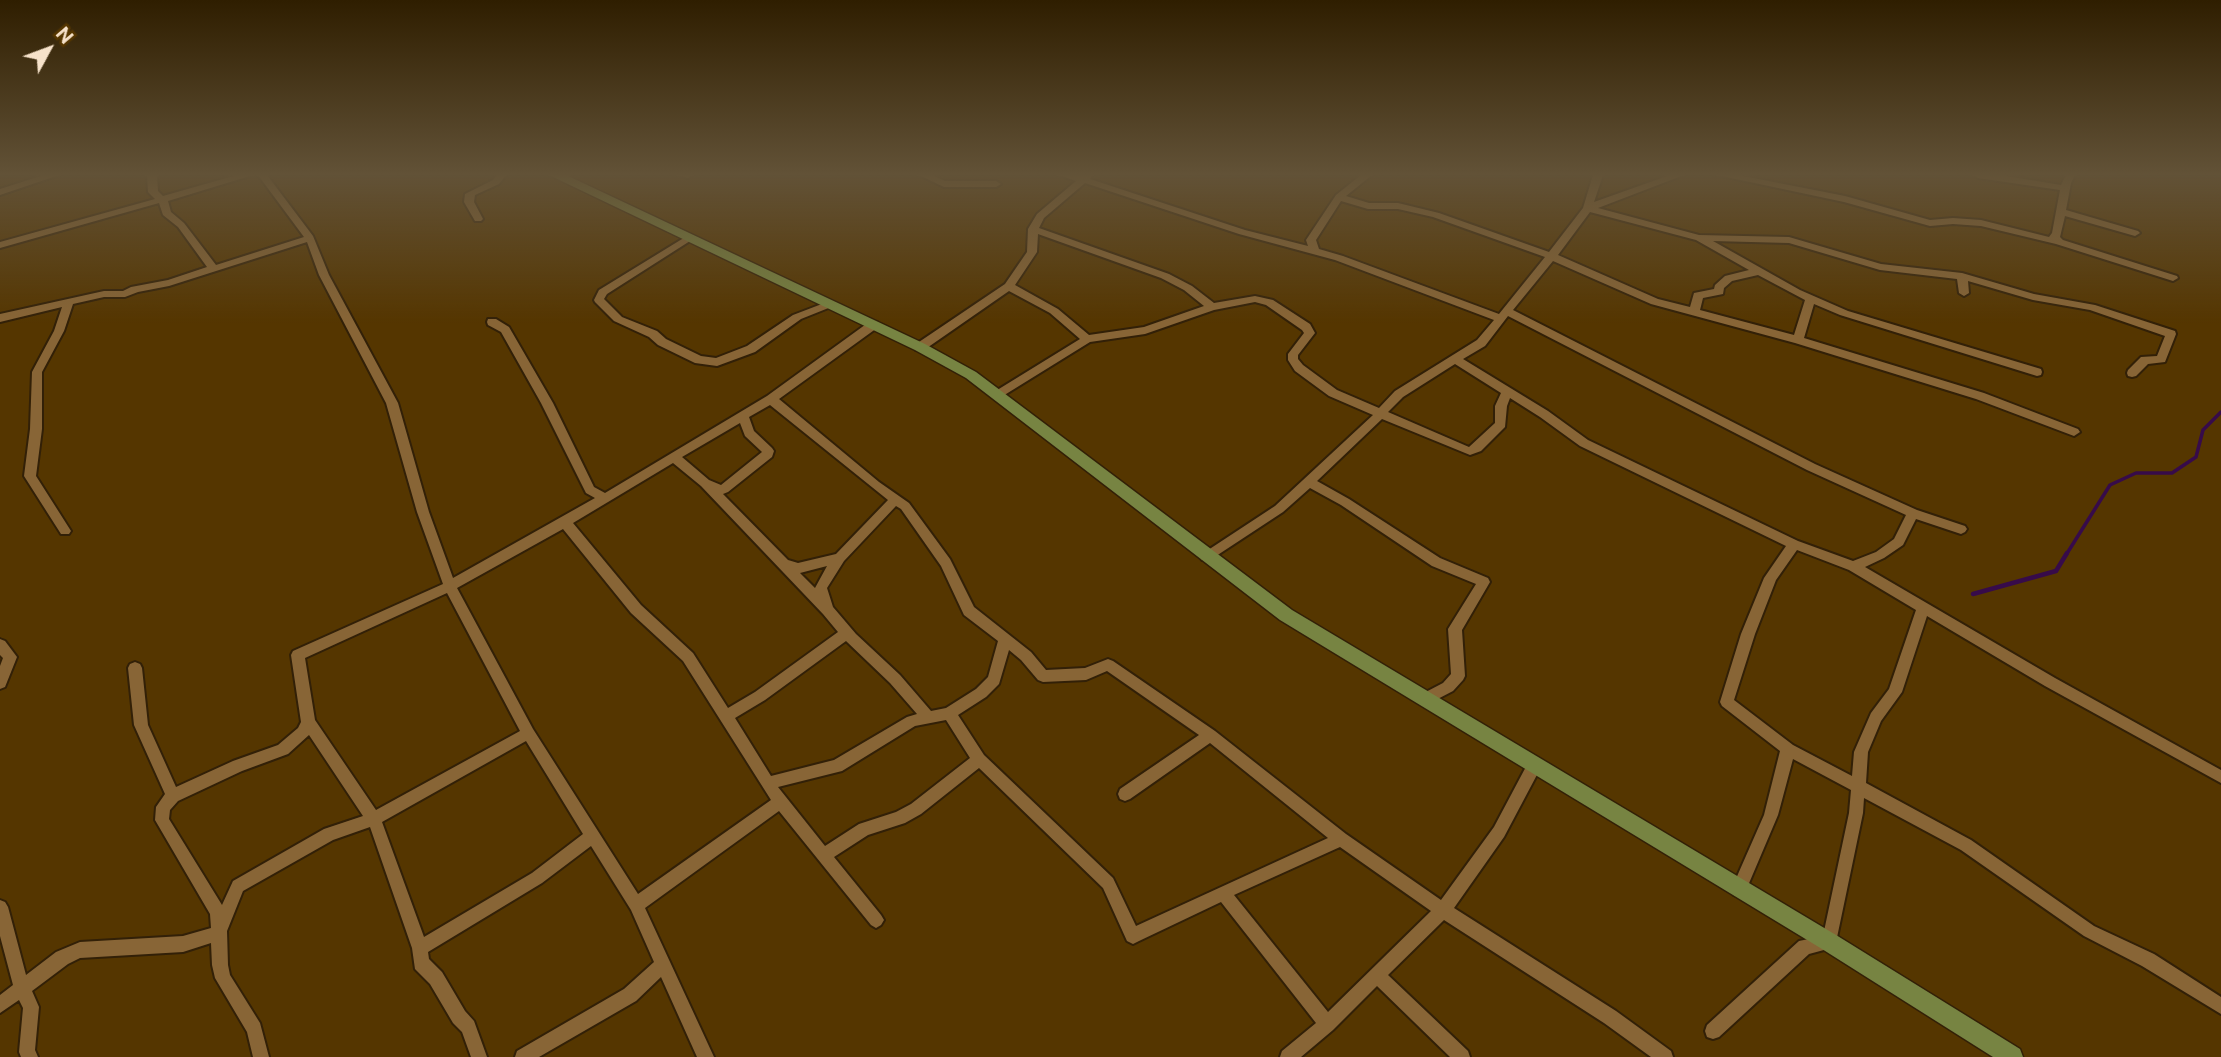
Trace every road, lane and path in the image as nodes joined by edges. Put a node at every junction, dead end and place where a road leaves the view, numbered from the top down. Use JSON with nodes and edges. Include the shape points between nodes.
{"nodes":[{"id":1,"x":77,"y":224,"type":"edge"},
{"id":2,"x":180,"y":224,"type":"edge"},
{"id":3,"x":299,"y":224,"type":"edge"},
{"id":4,"x":656,"y":224,"type":"edge"},
{"id":5,"x":1036,"y":224,"type":"edge"},
{"id":6,"x":1220,"y":224,"type":"edge"},
{"id":7,"x":1321,"y":224,"type":"edge"},
{"id":8,"x":1462,"y":224,"type":"edge"},
{"id":9,"x":1575,"y":224,"type":"edge"},
{"id":10,"x":1650,"y":224,"type":"edge"},
{"id":11,"x":1986,"y":224,"type":"edge"},
{"id":12,"x":2059,"y":224,"type":"edge"},
{"id":13,"x":2108,"y":224,"type":"edge"},
{"id":14,"x":1033,"y":229,"type":"junction"},
{"id":15,"x":2135,"y":233,"type":"dead end"},
{"id":16,"x":1699,"y":237,"type":"junction"},
{"id":17,"x":310,"y":238,"type":"junction"},
{"id":18,"x":687,"y":239,"type":"junction"},
{"id":19,"x":2059,"y":242,"type":"junction"},
{"id":20,"x":0,"y":245,"type":"edge"},
{"id":21,"x":1314,"y":251,"type":"junction"},
{"id":22,"x":1551,"y":256,"type":"junction"},
{"id":23,"x":214,"y":269,"type":"junction"},
{"id":24,"x":1761,"y":271,"type":"junction"},
{"id":25,"x":1962,"y":276,"type":"junction"},
{"id":26,"x":2173,"y":278,"type":"dead end"},
{"id":27,"x":1009,"y":286,"type":"junction"},
{"id":28,"x":1964,"y":293,"type":"dead end"},
{"id":29,"x":1811,"y":298,"type":"junction"},
{"id":30,"x":69,"y":302,"type":"junction"},
{"id":31,"x":827,"y":304,"type":"junction"},
{"id":32,"x":1212,"y":307,"type":"junction"},
{"id":33,"x":1694,"y":312,"type":"junction"},
{"id":34,"x":1503,"y":314,"type":"junction"},
{"id":35,"x":0,"y":318,"type":"edge"},
{"id":36,"x":492,"y":322,"type":"dead end"},
{"id":37,"x":873,"y":325,"type":"junction"},
{"id":38,"x":1087,"y":339,"type":"junction"},
{"id":39,"x":1798,"y":340,"type":"junction"},
{"id":40,"x":920,"y":347,"type":"junction"},
{"id":41,"x":1456,"y":360,"type":"junction"},
{"id":42,"x":2037,"y":372,"type":"dead end"},
{"id":43,"x":2132,"y":373,"type":"dead end"},
{"id":44,"x":1506,"y":393,"type":"junction"},
{"id":45,"x":998,"y":394,"type":"junction"},
{"id":46,"x":771,"y":399,"type":"junction"},
{"id":47,"x":1380,"y":415,"type":"junction"},
{"id":48,"x":743,"y":416,"type":"junction"},
{"id":49,"x":2074,"y":432,"type":"dead end"},
{"id":50,"x":674,"y":457,"type":"junction"},
{"id":51,"x":1309,"y":482,"type":"junction"},
{"id":52,"x":705,"y":483,"type":"junction"},
{"id":53,"x":604,"y":498,"type":"junction"},
{"id":54,"x":896,"y":499,"type":"junction"},
{"id":55,"x":1913,"y":513,"type":"junction"},
{"id":56,"x":565,"y":522,"type":"junction"},
{"id":57,"x":1961,"y":529,"type":"dead end"},
{"id":58,"x":65,"y":531,"type":"dead end"},
{"id":59,"x":1794,"y":544,"type":"junction"},
{"id":60,"x":1206,"y":557,"type":"junction"},
{"id":61,"x":840,"y":558,"type":"junction"},
{"id":62,"x":785,"y":564,"type":"junction"},
{"id":63,"x":1853,"y":566,"type":"junction"},
{"id":64,"x":450,"y":586,"type":"junction"},
{"id":65,"x":1923,"y":608,"type":"junction"},
{"id":66,"x":828,"y":610,"type":"junction"},
{"id":67,"x":847,"y":633,"type":"junction"},
{"id":68,"x":1005,"y":640,"type":"junction"},
{"id":69,"x":0,"y":645,"type":"edge"},
{"id":70,"x":135,"y":668,"type":"dead end"},
{"id":71,"x":0,"y":683,"type":"edge"},
{"id":72,"x":1425,"y":699,"type":"junction"},
{"id":73,"x":949,"y":713,"type":"junction"},
{"id":74,"x":725,"y":716,"type":"junction"},
{"id":75,"x":928,"y":717,"type":"junction"},
{"id":76,"x":308,"y":722,"type":"junction"},
{"id":77,"x":528,"y":733,"type":"junction"},
{"id":78,"x":1210,"y":736,"type":"junction"},
{"id":79,"x":1788,"y":749,"type":"junction"},
{"id":80,"x":979,"y":759,"type":"junction"},
{"id":81,"x":1534,"y":766,"type":"junction"},
{"id":82,"x":2221,"y":778,"type":"edge"},
{"id":83,"x":768,"y":783,"type":"junction"},
{"id":84,"x":1857,"y":785,"type":"junction"},
{"id":85,"x":1125,"y":794,"type":"dead end"},
{"id":86,"x":173,"y":796,"type":"junction"},
{"id":87,"x":780,"y":802,"type":"junction"},
{"id":88,"x":374,"y":819,"type":"junction"},
{"id":89,"x":592,"y":836,"type":"junction"},
{"id":90,"x":1341,"y":839,"type":"junction"},
{"id":91,"x":823,"y":855,"type":"junction"},
{"id":92,"x":1739,"y":890,"type":"junction"},
{"id":93,"x":1223,"y":893,"type":"junction"},
{"id":94,"x":636,"y":905,"type":"junction"},
{"id":95,"x":0,"y":907,"type":"edge"},
{"id":96,"x":1443,"y":910,"type":"junction"},
{"id":97,"x":876,"y":920,"type":"dead end"},
{"id":98,"x":218,"y":933,"type":"junction"},
{"id":99,"x":1829,"y":942,"type":"junction"},
{"id":100,"x":420,"y":948,"type":"junction"},
{"id":101,"x":664,"y":964,"type":"junction"},
{"id":102,"x":1377,"y":975,"type":"junction"},
{"id":103,"x":22,"y":988,"type":"junction"},
{"id":104,"x":0,"y":1004,"type":"edge"},
{"id":105,"x":2221,"y":1006,"type":"edge"},
{"id":106,"x":1327,"y":1024,"type":"junction"},
{"id":107,"x":1713,"y":1031,"type":"dead end"},
{"id":108,"x":30,"y":1057,"type":"edge"},
{"id":109,"x":261,"y":1057,"type":"edge"},
{"id":110,"x":479,"y":1057,"type":"edge"},
{"id":111,"x":523,"y":1057,"type":"edge"},
{"id":112,"x":706,"y":1057,"type":"edge"},
{"id":113,"x":1288,"y":1057,"type":"edge"},
{"id":114,"x":1462,"y":1057,"type":"edge"},
{"id":115,"x":1665,"y":1057,"type":"edge"},
{"id":116,"x":2012,"y":1057,"type":"edge"}],
"edges":[{"from":1,"to":20,"type":"street"},
{"from":2,"to":23,"type":"street"},
{"from":3,"to":17,"type":"street"},
{"from":4,"to":18,"type":"main road"},
{"from":5,"to":14,"type":"street"},
{"from":6,"to":21,"type":"street"},
{"from":7,"to":21,"type":"street","via":[[1311,240]]},
{"from":8,"to":22,"type":"street"},
{"from":9,"to":22,"type":"street"},
{"from":10,"to":16,"type":"street"},
{"from":11,"to":19,"type":"street"},
{"from":12,"to":19,"type":"street","via":[[2054,237]]},
{"from":13,"to":15,"type":"street"},
{"from":14,"to":27,"type":"street","via":[[1032,252]]},
{"from":14,"to":32,"type":"street","via":[[1165,276]]},
{"from":16,"to":24,"type":"street"},
{"from":16,"to":25,"type":"street","via":[[1789,240],[1880,267]]},
{"from":17,"to":23,"type":"street"},
{"from":17,"to":64,"type":"street","via":[[324,275],[392,403]]},
{"from":18,"to":31,"type":"main road"},
{"from":18,"to":31,"type":"street","via":[[603,292],[599,300],[618,319],[699,360],[717,362],[751,349],[797,317]]},
{"from":19,"to":26,"type":"street"},
{"from":21,"to":34,"type":"street"},
{"from":22,"to":33,"type":"street","via":[[1655,302]]},
{"from":22,"to":34,"type":"street"},
{"from":23,"to":30,"type":"street","via":[[125,294]]},
{"from":24,"to":29,"type":"street"},
{"from":24,"to":33,"type":"street","via":[[1729,278],[1718,292],[1699,295]]},
{"from":25,"to":28,"type":"street"},
{"from":25,"to":43,"type":"street","via":[[2034,297],[2091,307],[2171,334],[2161,359],[2145,360]]},
{"from":27,"to":38,"type":"street","via":[[1054,311]]},
{"from":27,"to":40,"type":"street"},
{"from":29,"to":39,"type":"street"},
{"from":29,"to":42,"type":"street","via":[[1844,313]]},
{"from":30,"to":35,"type":"street"},
{"from":30,"to":58,"type":"street","via":[[60,331],[37,372],[30,476]]},
{"from":31,"to":37,"type":"main road"},
{"from":32,"to":38,"type":"street","via":[[1145,330]]},
{"from":32,"to":47,"type":"street","via":[[1255,299],[1269,302],[1310,333],[1293,354],[1299,368],[1333,393]]},
{"from":33,"to":39,"type":"street"},
{"from":34,"to":41,"type":"street","via":[[1481,343]]},
{"from":34,"to":55,"type":"street"},
{"from":36,"to":53,"type":"street","via":[[505,330],[590,490]]},
{"from":37,"to":40,"type":"main road"},
{"from":37,"to":46,"type":"street"},
{"from":38,"to":45,"type":"street"},
{"from":39,"to":49,"type":"street","via":[[1980,396]]},
{"from":40,"to":45,"type":"main road"},
{"from":41,"to":44,"type":"street"},
{"from":41,"to":47,"type":"street","via":[[1399,394]]},
{"from":44,"to":47,"type":"street","via":[[1501,424],[1470,451]]},
{"from":44,"to":59,"type":"street","via":[[1584,443]]},
{"from":45,"to":60,"type":"main road"},
{"from":46,"to":48,"type":"street"},
{"from":46,"to":54,"type":"street"},
{"from":47,"to":51,"type":"street"},
{"from":48,"to":50,"type":"street"},
{"from":48,"to":52,"type":"street","via":[[749,433],[768,451],[766,457],[724,489]]},
{"from":50,"to":52,"type":"street"},
{"from":50,"to":53,"type":"street"},
{"from":51,"to":60,"type":"street","via":[[1279,509]]},
{"from":51,"to":72,"type":"street","via":[[1436,562],[1484,582],[1455,629],[1458,676]]},
{"from":52,"to":62,"type":"street"},
{"from":53,"to":56,"type":"street"},
{"from":54,"to":61,"type":"street"},
{"from":54,"to":68,"type":"street","via":[[919,522],[946,563],[969,611]]},
{"from":55,"to":57,"type":"street"},
{"from":55,"to":63,"type":"street","via":[[1899,542]]},
{"from":56,"to":64,"type":"street"},
{"from":56,"to":74,"type":"street","via":[[636,609],[688,657]]},
{"from":59,"to":63,"type":"street"},
{"from":59,"to":79,"type":"street","via":[[1770,578],[1727,702]]},
{"from":60,"to":72,"type":"main road","via":[[1316,635]]},
{"from":61,"to":62,"type":"street","via":[[799,568]]},
{"from":61,"to":66,"type":"street","via":[[821,588]]},
{"from":62,"to":66,"type":"street"},
{"from":63,"to":65,"type":"street"},
{"from":64,"to":76,"type":"street","via":[[298,655]]},
{"from":64,"to":77,"type":"street"},
{"from":65,"to":82,"type":"street"},
{"from":65,"to":84,"type":"street","via":[[1895,692],[1876,716],[1861,752]]},
{"from":66,"to":67,"type":"street"},
{"from":67,"to":74,"type":"street"},
{"from":67,"to":75,"type":"street"},
{"from":68,"to":73,"type":"street","via":[[994,680]]},
{"from":68,"to":78,"type":"street","via":[[1043,676],[1086,674],[1108,665]]},
{"from":69,"to":71,"type":"street","via":[[10,657]]},
{"from":70,"to":86,"type":"street","via":[[141,725]]},
{"from":72,"to":81,"type":"main road"},
{"from":73,"to":75,"type":"street"},
{"from":73,"to":80,"type":"street"},
{"from":74,"to":83,"type":"street"},
{"from":75,"to":83,"type":"street","via":[[912,721],[837,766]]},
{"from":76,"to":86,"type":"street","via":[[294,743],[283,750]]},
{"from":76,"to":88,"type":"street"},
{"from":77,"to":88,"type":"street"},
{"from":77,"to":89,"type":"street"},
{"from":78,"to":85,"type":"street"},
{"from":78,"to":90,"type":"street"},
{"from":79,"to":84,"type":"street"},
{"from":79,"to":92,"type":"street","via":[[1772,815]]},
{"from":80,"to":91,"type":"street","via":[[916,809],[864,829]]},
{"from":80,"to":93,"type":"street","via":[[1108,883],[1133,936]]},
{"from":81,"to":92,"type":"main road"},
{"from":81,"to":96,"type":"street","via":[[1499,832]]},
{"from":83,"to":87,"type":"street"},
{"from":84,"to":99,"type":"street","via":[[1856,813]]},
{"from":84,"to":105,"type":"street","via":[[1966,845],[2089,931],[2148,960]]},
{"from":86,"to":98,"type":"street","via":[[163,807],[162,820],[218,912]]},
{"from":87,"to":91,"type":"street"},
{"from":87,"to":94,"type":"street"},
{"from":88,"to":98,"type":"street","via":[[329,834],[238,886]]},
{"from":88,"to":100,"type":"street"},
{"from":89,"to":94,"type":"street"},
{"from":89,"to":100,"type":"street","via":[[537,878]]},
{"from":90,"to":93,"type":"street"},
{"from":90,"to":96,"type":"street"},
{"from":91,"to":97,"type":"street"},
{"from":92,"to":99,"type":"main road"},
{"from":93,"to":106,"type":"street"},
{"from":94,"to":101,"type":"street"},
{"from":95,"to":103,"type":"street"},
{"from":96,"to":102,"type":"street"},
{"from":96,"to":115,"type":"street"},
{"from":98,"to":103,"type":"street","via":[[184,944],[79,950]]},
{"from":98,"to":109,"type":"street","via":[[223,978],[254,1029]]},
{"from":99,"to":107,"type":"street","via":[[1805,947]]},
{"from":99,"to":116,"type":"main road"},
{"from":100,"to":110,"type":"street","via":[[421,963],[468,1027]]},
{"from":101,"to":111,"type":"street","via":[[630,995]]},
{"from":101,"to":112,"type":"street"},
{"from":102,"to":106,"type":"street"},
{"from":102,"to":114,"type":"street"},
{"from":103,"to":104,"type":"street"},
{"from":103,"to":108,"type":"street","via":[[31,1007]]},
{"from":106,"to":113,"type":"street"}]}
